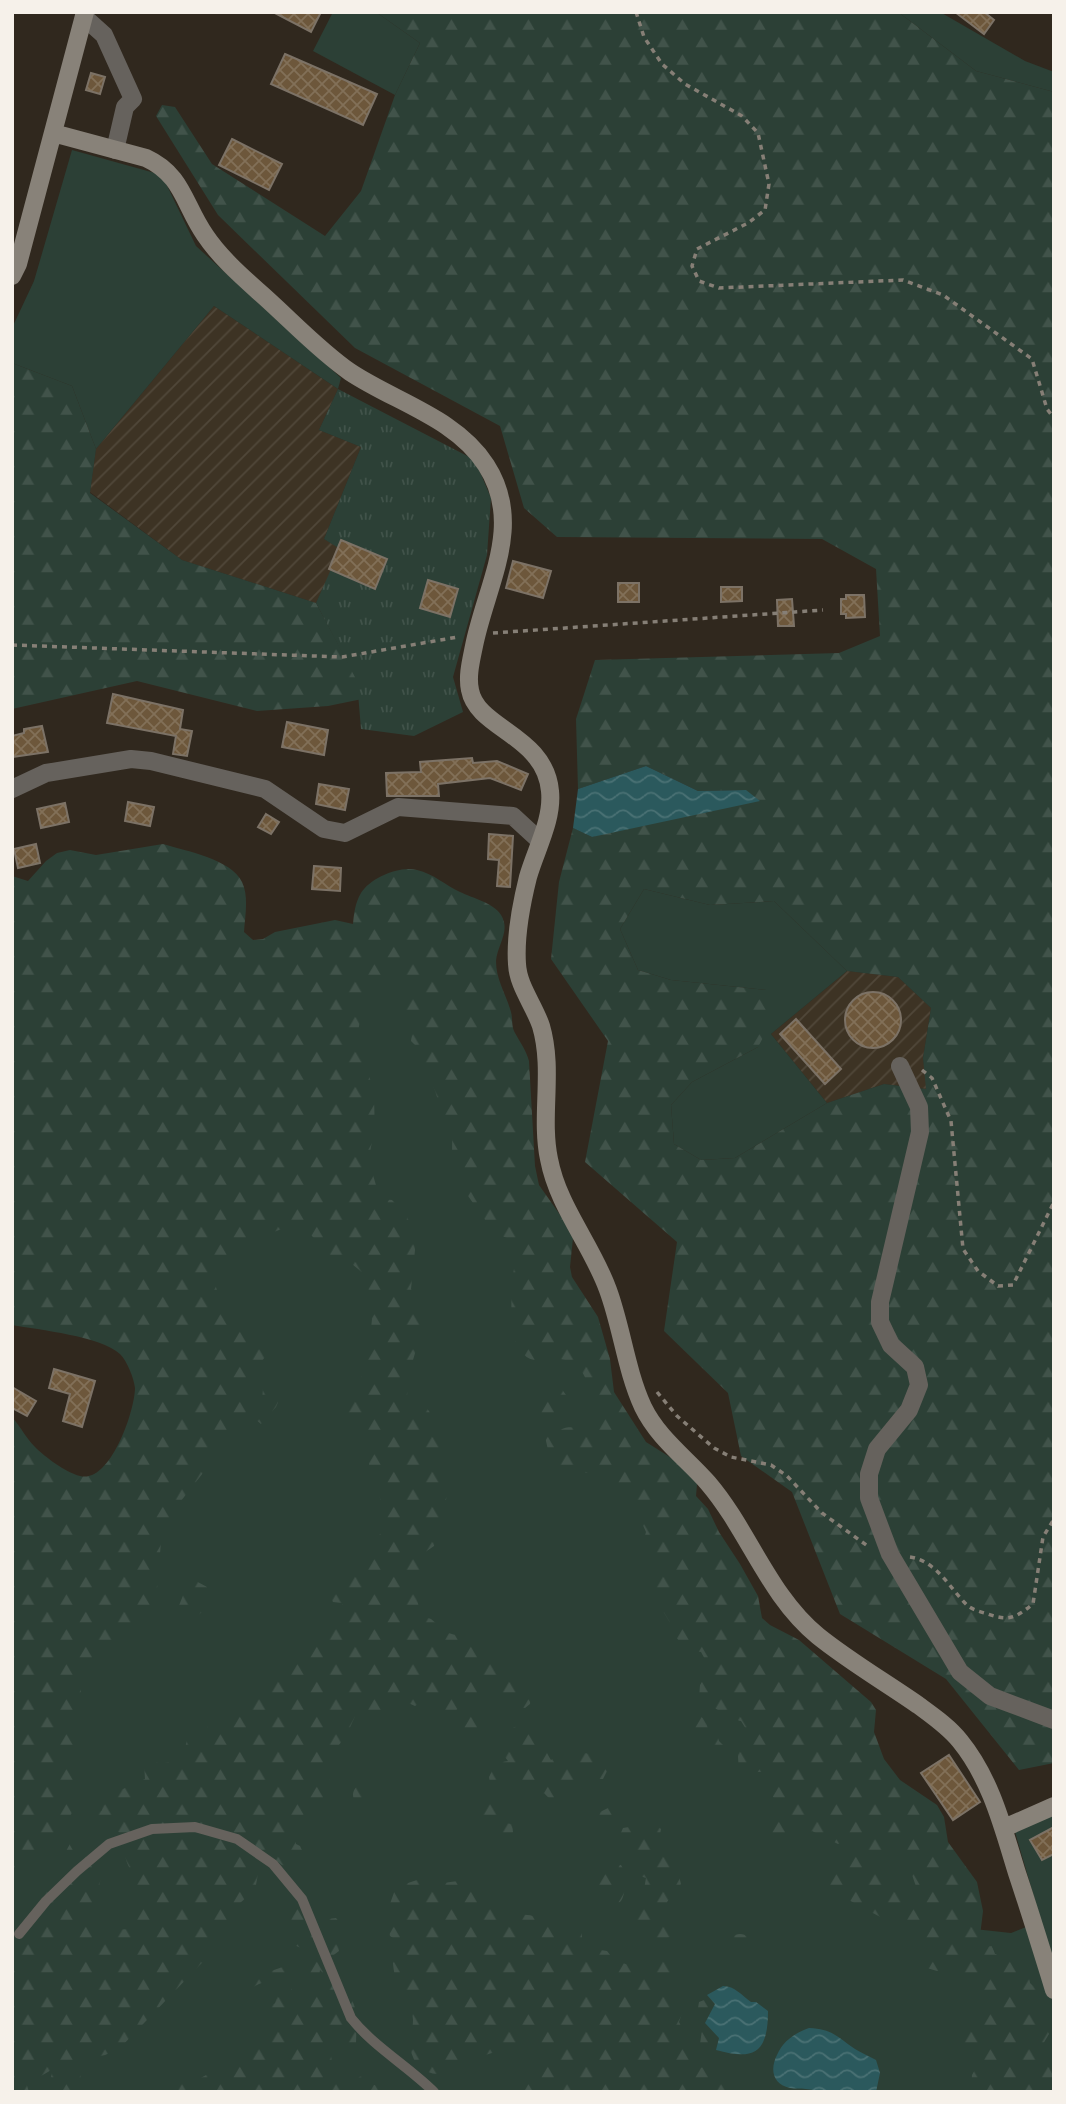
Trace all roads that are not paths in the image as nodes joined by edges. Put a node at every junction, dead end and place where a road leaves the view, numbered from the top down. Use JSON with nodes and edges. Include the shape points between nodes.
{"nodes":[{"id":1,"x":84,"y":15,"type":"edge"},
{"id":2,"x":53,"y":133,"type":"junction"},
{"id":3,"x":115,"y":150,"type":"junction"},
{"id":4,"x":12,"y":276,"type":"edge"},
{"id":5,"x":12,"y":789,"type":"edge"},
{"id":6,"x":540,"y":841,"type":"junction"},
{"id":7,"x":900,"y":1066,"type":"road end"},
{"id":8,"x":1054,"y":1720,"type":"edge"},
{"id":9,"x":1053,"y":1806,"type":"edge"},
{"id":10,"x":1004,"y":1828,"type":"junction"},
{"id":11,"x":19,"y":1934,"type":"dead end"},
{"id":12,"x":1054,"y":1990,"type":"edge"},
{"id":13,"x":434,"y":2092,"type":"edge"}],
"edges":[{"from":1,"to":2,"type":"street"},
{"from":1,"to":3,"type":"street","via":[[104,35],[133,99],[125,107]]},
{"from":2,"to":3,"type":"street"},
{"from":2,"to":4,"type":"street"},
{"from":3,"to":6,"type":"street","via":[[153,161],[172,175],[201,231],[217,251],[347,370],[456,432],[496,481],[505,526],[476,634],[469,688],[474,703],[528,748],[547,775],[551,795]]},
{"from":5,"to":6,"type":"street","via":[[46,773],[131,759],[152,761],[265,789],[324,829],[345,833],[398,807],[513,816]]},
{"from":6,"to":10,"type":"street","via":[[518,928],[517,972],[541,1027],[547,1066],[548,1155],[558,1192],[608,1289],[645,1411],[731,1515],[784,1602],[819,1637],[960,1740],[986,1781]]},
{"from":7,"to":8,"type":"street","via":[[919,1107],[920,1132],[880,1302],[880,1322],[891,1345],[915,1367],[919,1385],[909,1410],[877,1449],[869,1474],[869,1498],[890,1554],[960,1672],[990,1696]]},
{"from":9,"to":10,"type":"street"},
{"from":10,"to":12,"type":"street"},
{"from":11,"to":13,"type":"lane","via":[[54,1893],[108,1844],[152,1829],[195,1827],[237,1839],[273,1864],[302,1899],[351,2018]]}]}
